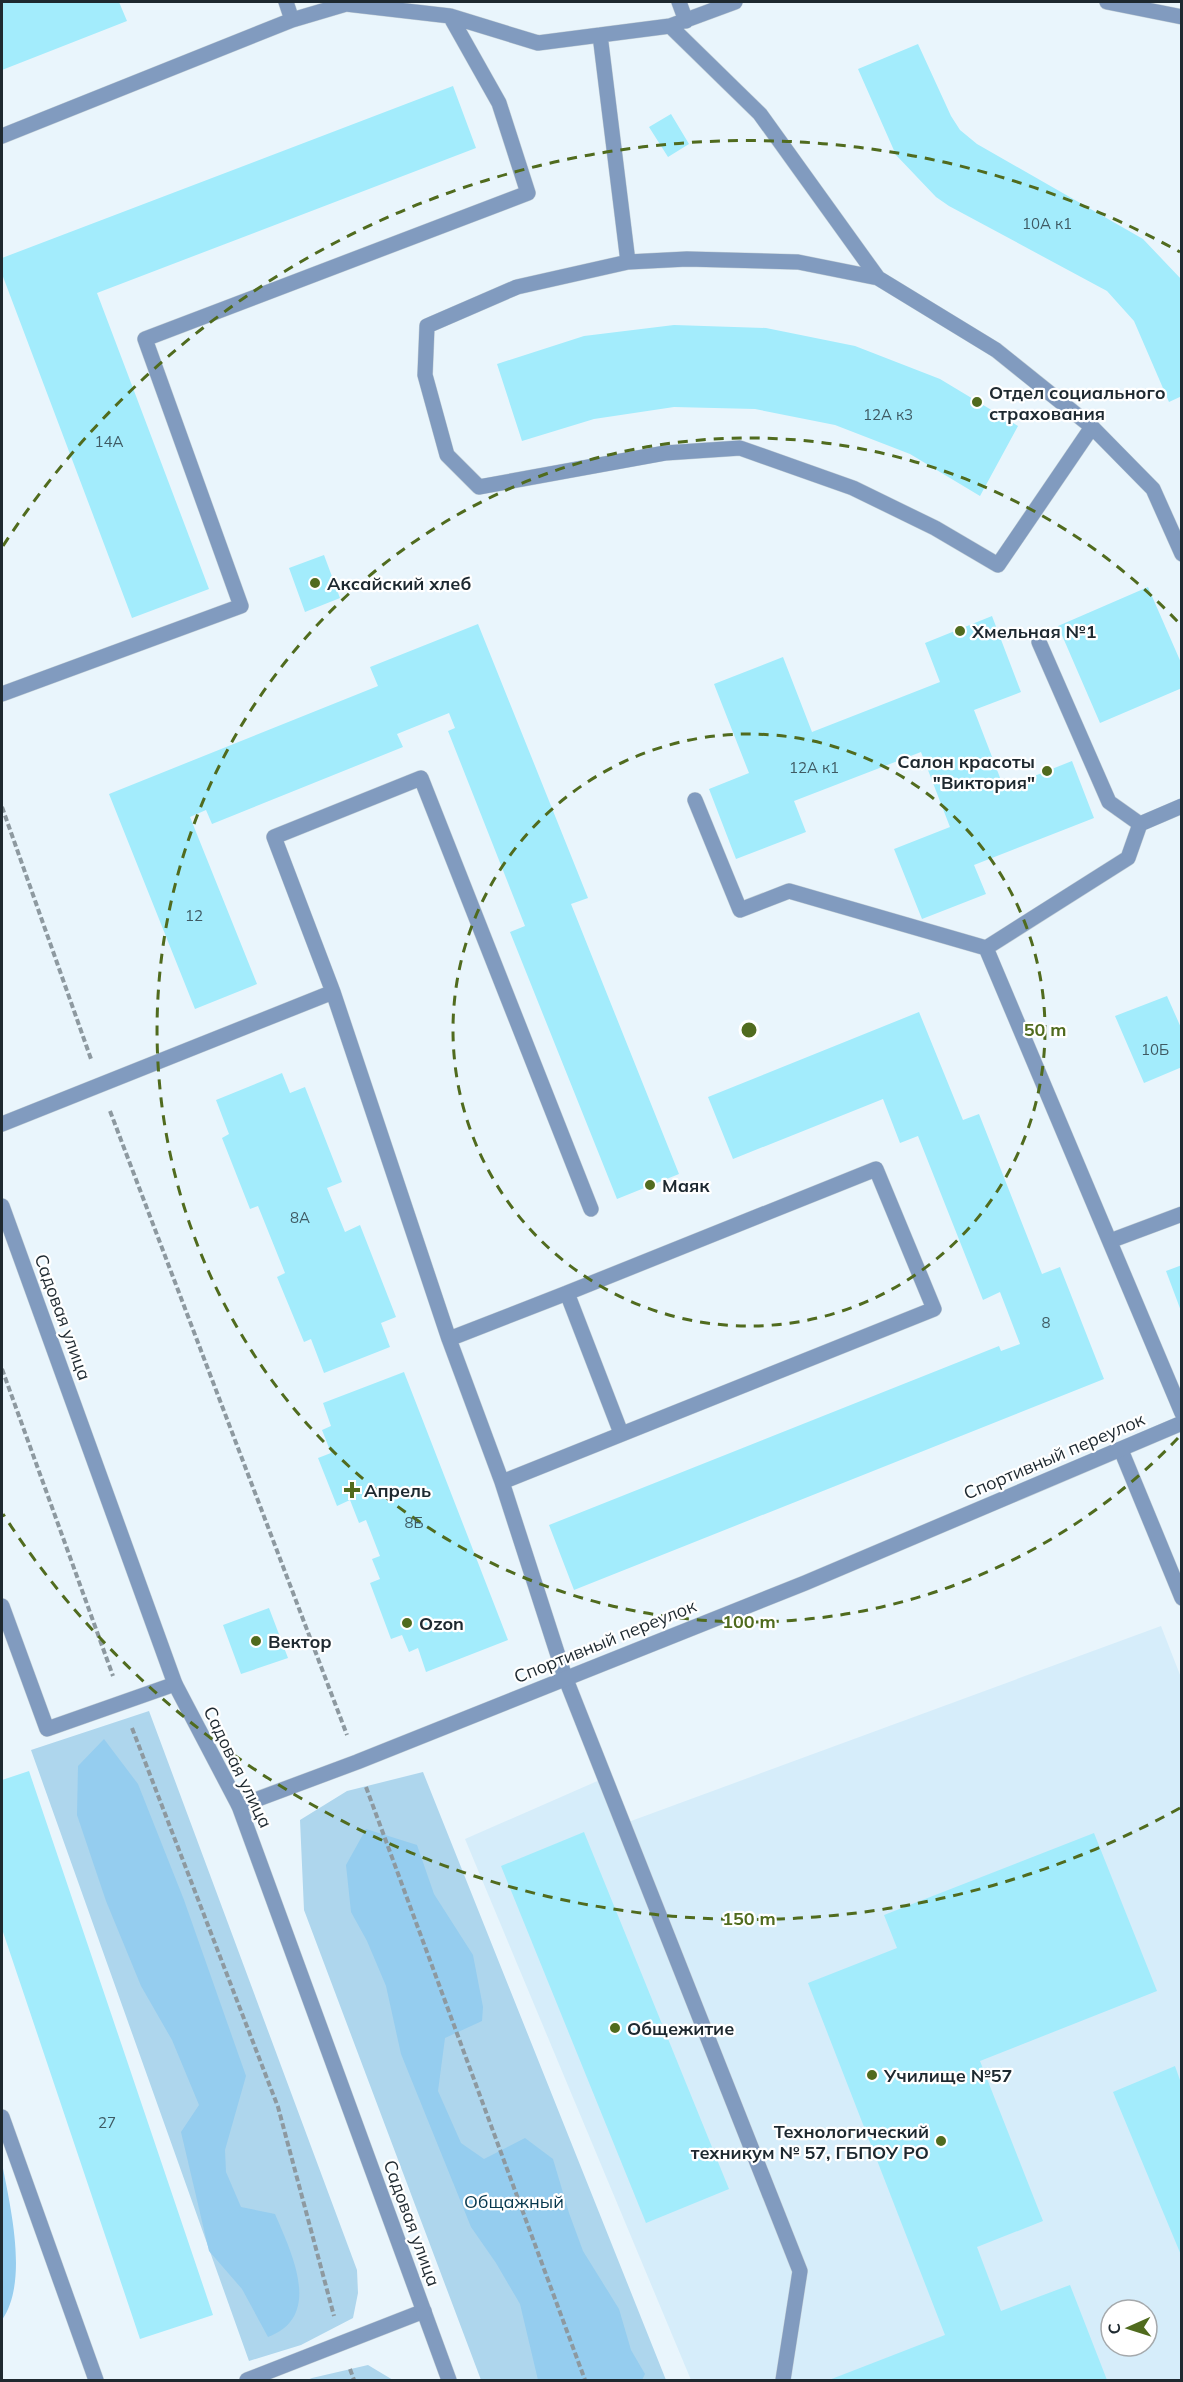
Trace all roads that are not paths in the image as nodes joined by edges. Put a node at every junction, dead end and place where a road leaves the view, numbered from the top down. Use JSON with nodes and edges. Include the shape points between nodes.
{"nodes":[{"id":1,"x":286,"y":2,"type":"edge"},
{"id":2,"x":679,"y":2,"type":"edge"},
{"id":3,"x":735,"y":2,"type":"edge"},
{"id":4,"x":1107,"y":2,"type":"edge"},
{"id":5,"x":349,"y":3,"type":"edge"},
{"id":6,"x":450,"y":16,"type":"junction"},
{"id":7,"x":1182,"y":17,"type":"edge"},
{"id":8,"x":292,"y":20,"type":"junction"},
{"id":9,"x":686,"y":21,"type":"junction"},
{"id":10,"x":670,"y":26,"type":"junction"},
{"id":11,"x":600,"y":35,"type":"junction"},
{"id":12,"x":2,"y":136,"type":"edge"},
{"id":13,"x":628,"y":262,"type":"junction"},
{"id":14,"x":878,"y":278,"type":"junction"},
{"id":15,"x":1092,"y":427,"type":"junction"},
{"id":16,"x":1182,"y":554,"type":"edge"},
{"id":17,"x":1039,"y":642,"type":"dead end"},
{"id":18,"x":2,"y":694,"type":"edge"},
{"id":19,"x":695,"y":800,"type":"dead end"},
{"id":20,"x":1182,"y":806,"type":"edge"},
{"id":21,"x":1140,"y":824,"type":"junction"},
{"id":22,"x":986,"y":948,"type":"junction"},
{"id":23,"x":333,"y":992,"type":"junction"},
{"id":24,"x":2,"y":1124,"type":"edge"},
{"id":25,"x":2,"y":1206,"type":"edge"},
{"id":26,"x":591,"y":1209,"type":"dead end"},
{"id":27,"x":1182,"y":1214,"type":"edge"},
{"id":28,"x":1110,"y":1241,"type":"junction"},
{"id":29,"x":567,"y":1293,"type":"junction"},
{"id":30,"x":448,"y":1339,"type":"junction"},
{"id":31,"x":1182,"y":1413,"type":"edge"},
{"id":32,"x":1182,"y":1423,"type":"edge"},
{"id":33,"x":621,"y":1433,"type":"junction"},
{"id":34,"x":1120,"y":1450,"type":"junction"},
{"id":35,"x":501,"y":1482,"type":"junction"},
{"id":36,"x":1182,"y":1598,"type":"edge"},
{"id":37,"x":2,"y":1606,"type":"edge"},
{"id":38,"x":565,"y":1677,"type":"junction"},
{"id":39,"x":175,"y":1684,"type":"junction"},
{"id":40,"x":239,"y":1806,"type":"junction"},
{"id":41,"x":2,"y":2117,"type":"edge"},
{"id":42,"x":424,"y":2311,"type":"junction"},
{"id":43,"x":96,"y":2380,"type":"edge"},
{"id":44,"x":247,"y":2380,"type":"edge"},
{"id":45,"x":449,"y":2380,"type":"edge"},
{"id":46,"x":783,"y":2380,"type":"edge"}],
"edges":[{"from":1,"to":8,"type":"street"},
{"from":2,"to":9,"type":"street"},
{"from":3,"to":9,"type":"street"},
{"from":4,"to":7,"type":"street"},
{"from":5,"to":6,"type":"street"},
{"from":5,"to":8,"type":"street"},
{"from":6,"to":11,"type":"street","via":[[538,44]]},
{"from":6,"to":18,"type":"street","via":[[499,103],[528,193],[146,339],[241,606]]},
{"from":8,"to":12,"type":"street"},
{"from":9,"to":10,"type":"street"},
{"from":10,"to":11,"type":"street"},
{"from":10,"to":14,"type":"street","via":[[760,114]]},
{"from":11,"to":13,"type":"street"},
{"from":13,"to":14,"type":"street","via":[[798,262]]},
{"from":13,"to":15,"type":"street","via":[[517,287],[427,326],[425,375],[447,455],[479,487],[665,453],[740,448],[853,489],[935,528],[998,565]]},
{"from":14,"to":15,"type":"street","via":[[996,350]]},
{"from":15,"to":16,"type":"street","via":[[1153,489]]},
{"from":17,"to":21,"type":"street","via":[[1109,802]]},
{"from":19,"to":22,"type":"street","via":[[740,910],[789,891]]},
{"from":20,"to":21,"type":"street"},
{"from":21,"to":22,"type":"street","via":[[1128,858]]},
{"from":22,"to":28,"type":"street"},
{"from":23,"to":24,"type":"street"},
{"from":23,"to":26,"type":"street","via":[[274,837],[421,778]]},
{"from":23,"to":30,"type":"street"},
{"from":25,"to":39,"type":"street","name":"Садовая улица"},
{"from":27,"to":28,"type":"street"},
{"from":28,"to":31,"type":"street"},
{"from":29,"to":30,"type":"street"},
{"from":29,"to":33,"type":"street"},
{"from":29,"to":33,"type":"street","via":[[876,1169],[934,1308]]},
{"from":30,"to":35,"type":"street"},
{"from":32,"to":34,"type":"street","name":"Спортивный переулок"},
{"from":33,"to":35,"type":"street"},
{"from":34,"to":36,"type":"street"},
{"from":34,"to":38,"type":"street","name":"Спортивный переулок","via":[[805,1583]]},
{"from":35,"to":38,"type":"street"},
{"from":37,"to":39,"type":"street","via":[[47,1729]]},
{"from":38,"to":40,"type":"street","name":"Спортивный переулок"},
{"from":38,"to":46,"type":"street","via":[[800,2271]]},
{"from":39,"to":40,"type":"street","name":"Садовая улица"},
{"from":40,"to":42,"type":"street","name":"Садовая улица"},
{"from":41,"to":43,"type":"street"},
{"from":42,"to":44,"type":"street"},
{"from":42,"to":45,"type":"street","name":"Садовая улица"}]}
